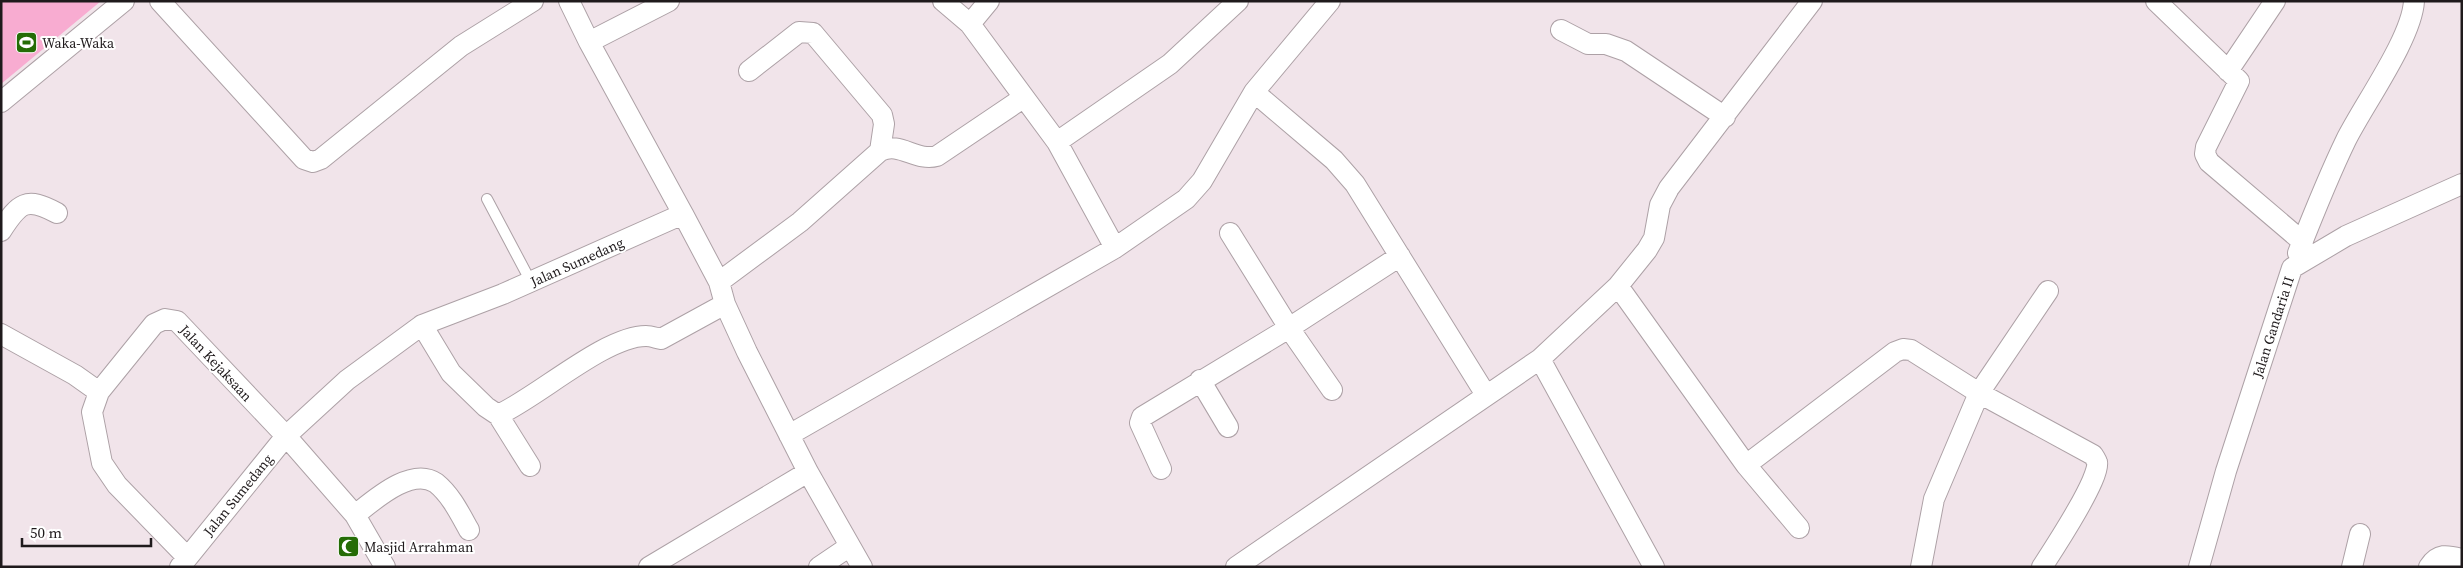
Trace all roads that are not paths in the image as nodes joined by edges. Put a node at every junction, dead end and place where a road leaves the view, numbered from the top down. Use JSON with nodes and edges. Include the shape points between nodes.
{"nodes":[{"id":1,"x":124,"y":1,"type":"edge"},
{"id":2,"x":160,"y":1,"type":"edge"},
{"id":3,"x":533,"y":1,"type":"edge"},
{"id":4,"x":569,"y":1,"type":"edge"},
{"id":5,"x":669,"y":1,"type":"edge"},
{"id":6,"x":943,"y":1,"type":"edge"},
{"id":7,"x":989,"y":1,"type":"edge"},
{"id":8,"x":1238,"y":1,"type":"edge"},
{"id":9,"x":1330,"y":1,"type":"edge"},
{"id":10,"x":1812,"y":1,"type":"edge"},
{"id":11,"x":2156,"y":1,"type":"edge"},
{"id":12,"x":2275,"y":1,"type":"edge"},
{"id":13,"x":2414,"y":1,"type":"edge"},
{"id":14,"x":970,"y":24,"type":"junction"},
{"id":15,"x":1561,"y":30,"type":"dead end"},
{"id":16,"x":589,"y":42,"type":"junction"},
{"id":17,"x":749,"y":71,"type":"dead end"},
{"id":18,"x":2228,"y":71,"type":"junction"},
{"id":19,"x":1254,"y":92,"type":"junction"},
{"id":20,"x":1023,"y":98,"type":"junction"},
{"id":21,"x":1,"y":102,"type":"edge"},
{"id":22,"x":1725,"y":117,"type":"junction"},
{"id":23,"x":1057,"y":142,"type":"junction"},
{"id":24,"x":880,"y":151,"type":"junction"},
{"id":25,"x":2462,"y":184,"type":"edge"},
{"id":26,"x":487,"y":199,"type":"dead end"},
{"id":27,"x":57,"y":213,"type":"dead end"},
{"id":28,"x":683,"y":214,"type":"junction"},
{"id":29,"x":1,"y":230,"type":"edge"},
{"id":30,"x":1230,"y":234,"type":"dead end"},
{"id":31,"x":2302,"y":242,"type":"junction"},
{"id":32,"x":1115,"y":248,"type":"junction"},
{"id":33,"x":1400,"y":256,"type":"junction"},
{"id":34,"x":2292,"y":268,"type":"junction"},
{"id":35,"x":531,"y":282,"type":"junction"},
{"id":36,"x":719,"y":282,"type":"junction"},
{"id":37,"x":1618,"y":286,"type":"junction"},
{"id":38,"x":2048,"y":291,"type":"dead end"},
{"id":39,"x":725,"y":304,"type":"junction"},
{"id":40,"x":422,"y":325,"type":"junction"},
{"id":41,"x":1289,"y":328,"type":"junction"},
{"id":42,"x":1,"y":334,"type":"edge"},
{"id":43,"x":1540,"y":359,"type":"junction"},
{"id":44,"x":1200,"y":380,"type":"junction"},
{"id":45,"x":1332,"y":390,"type":"dead end"},
{"id":46,"x":99,"y":392,"type":"junction"},
{"id":47,"x":1978,"y":393,"type":"junction"},
{"id":48,"x":1486,"y":394,"type":"junction"},
{"id":49,"x":498,"y":415,"type":"junction"},
{"id":50,"x":1228,"y":427,"type":"dead end"},
{"id":51,"x":789,"y":434,"type":"junction"},
{"id":52,"x":286,"y":436,"type":"junction"},
{"id":53,"x":1746,"y":465,"type":"junction"},
{"id":54,"x":530,"y":466,"type":"dead end"},
{"id":55,"x":1161,"y":469,"type":"dead end"},
{"id":56,"x":808,"y":472,"type":"junction"},
{"id":57,"x":355,"y":515,"type":"junction"},
{"id":58,"x":1799,"y":528,"type":"dead end"},
{"id":59,"x":469,"y":530,"type":"dead end"},
{"id":60,"x":2360,"y":534,"type":"dead end"},
{"id":61,"x":850,"y":546,"type":"junction"},
{"id":62,"x":2462,"y":559,"type":"edge"},
{"id":63,"x":183,"y":562,"type":"edge"},
{"id":64,"x":384,"y":567,"type":"edge"},
{"id":65,"x":649,"y":567,"type":"edge"},
{"id":66,"x":819,"y":567,"type":"edge"},
{"id":67,"x":862,"y":567,"type":"edge"},
{"id":68,"x":1236,"y":567,"type":"edge"},
{"id":69,"x":1654,"y":567,"type":"edge"},
{"id":70,"x":1921,"y":567,"type":"edge"},
{"id":71,"x":2042,"y":567,"type":"edge"},
{"id":72,"x":2199,"y":567,"type":"edge"},
{"id":73,"x":2352,"y":567,"type":"edge"},
{"id":74,"x":2429,"y":567,"type":"edge"}],
"edges":[{"from":1,"to":21,"type":"street"},
{"from":2,"to":3,"type":"street","via":[[304,159],[313,162],[461,46]]},
{"from":4,"to":16,"type":"street"},
{"from":5,"to":16,"type":"street"},
{"from":6,"to":14,"type":"street"},
{"from":7,"to":14,"type":"street"},
{"from":8,"to":23,"type":"street","via":[[1170,64]]},
{"from":9,"to":19,"type":"street"},
{"from":10,"to":22,"type":"street"},
{"from":11,"to":18,"type":"street"},
{"from":12,"to":18,"type":"street"},
{"from":13,"to":31,"type":"street","via":[[2410,26],[2346,140]]},
{"from":14,"to":20,"type":"street"},
{"from":15,"to":22,"type":"street","via":[[1588,44],[1606,44],[1626,51]]},
{"from":16,"to":28,"type":"street"},
{"from":17,"to":24,"type":"street","via":[[799,32],[812,32],[882,116]]},
{"from":18,"to":31,"type":"street","via":[[2239,81],[2205,154],[2217,171]]},
{"from":19,"to":32,"type":"street","via":[[1195,191]]},
{"from":19,"to":33,"type":"street","via":[[1334,160],[1355,184]]},
{"from":20,"to":23,"type":"street"},
{"from":20,"to":24,"type":"street","via":[[937,156],[922,157],[894,147]]},
{"from":22,"to":37,"type":"street","via":[[1669,188],[1660,205],[1654,238]]},
{"from":23,"to":32,"type":"street"},
{"from":24,"to":36,"type":"street","via":[[800,222]]},
{"from":25,"to":34,"type":"street","name":"Jalan Gandaria II","via":[[2346,236]]},
{"from":26,"to":35,"type":"lane"},
{"from":27,"to":29,"type":"street","via":[[43,206],[29,204],[17,207]]},
{"from":28,"to":35,"type":"street","name":"Jalan Sumedang"},
{"from":28,"to":36,"type":"street"},
{"from":30,"to":41,"type":"street"},
{"from":31,"to":34,"type":"street"},
{"from":32,"to":51,"type":"street"},
{"from":33,"to":41,"type":"street"},
{"from":33,"to":48,"type":"street"},
{"from":34,"to":72,"type":"street","name":"Jalan Gandaria II","via":[[2226,471]]},
{"from":35,"to":40,"type":"street","name":"Jalan Sumedang"},
{"from":36,"to":39,"type":"street"},
{"from":37,"to":43,"type":"street"},
{"from":37,"to":53,"type":"street"},
{"from":38,"to":47,"type":"street"},
{"from":39,"to":49,"type":"street","via":[[661,339],[646,336],[612,345]]},
{"from":39,"to":51,"type":"street"},
{"from":40,"to":49,"type":"street","via":[[451,373]]},
{"from":40,"to":52,"type":"street","name":"Jalan Sumedang","via":[[346,380]]},
{"from":41,"to":44,"type":"street"},
{"from":41,"to":45,"type":"street"},
{"from":42,"to":46,"type":"street"},
{"from":43,"to":48,"type":"street"},
{"from":43,"to":69,"type":"street"},
{"from":44,"to":50,"type":"street"},
{"from":44,"to":55,"type":"street","via":[[1142,417],[1140,423]]},
{"from":46,"to":52,"type":"street","name":"Jalan Kejaksaan","via":[[154,324],[164,319],[177,321]]},
{"from":46,"to":63,"type":"street","via":[[92,412],[102,463]]},
{"from":47,"to":53,"type":"street","via":[[1911,350],[1903,349]]},
{"from":47,"to":70,"type":"street","via":[[1934,499]]},
{"from":47,"to":71,"type":"street","via":[[2093,455],[2097,461],[2089,489]]},
{"from":48,"to":68,"type":"street"},
{"from":49,"to":54,"type":"street"},
{"from":51,"to":56,"type":"street"},
{"from":52,"to":57,"type":"street"},
{"from":52,"to":63,"type":"street","name":"Jalan Sumedang"},
{"from":53,"to":58,"type":"street"},
{"from":56,"to":61,"type":"street"},
{"from":56,"to":65,"type":"street"},
{"from":57,"to":59,"type":"street","via":[[392,488],[410,479],[424,480],[435,482],[452,501]]},
{"from":57,"to":64,"type":"street"},
{"from":60,"to":73,"type":"street"},
{"from":61,"to":66,"type":"street"},
{"from":61,"to":67,"type":"street"},
{"from":62,"to":74,"type":"street","via":[[2445,555],[2435,558]]}]}
